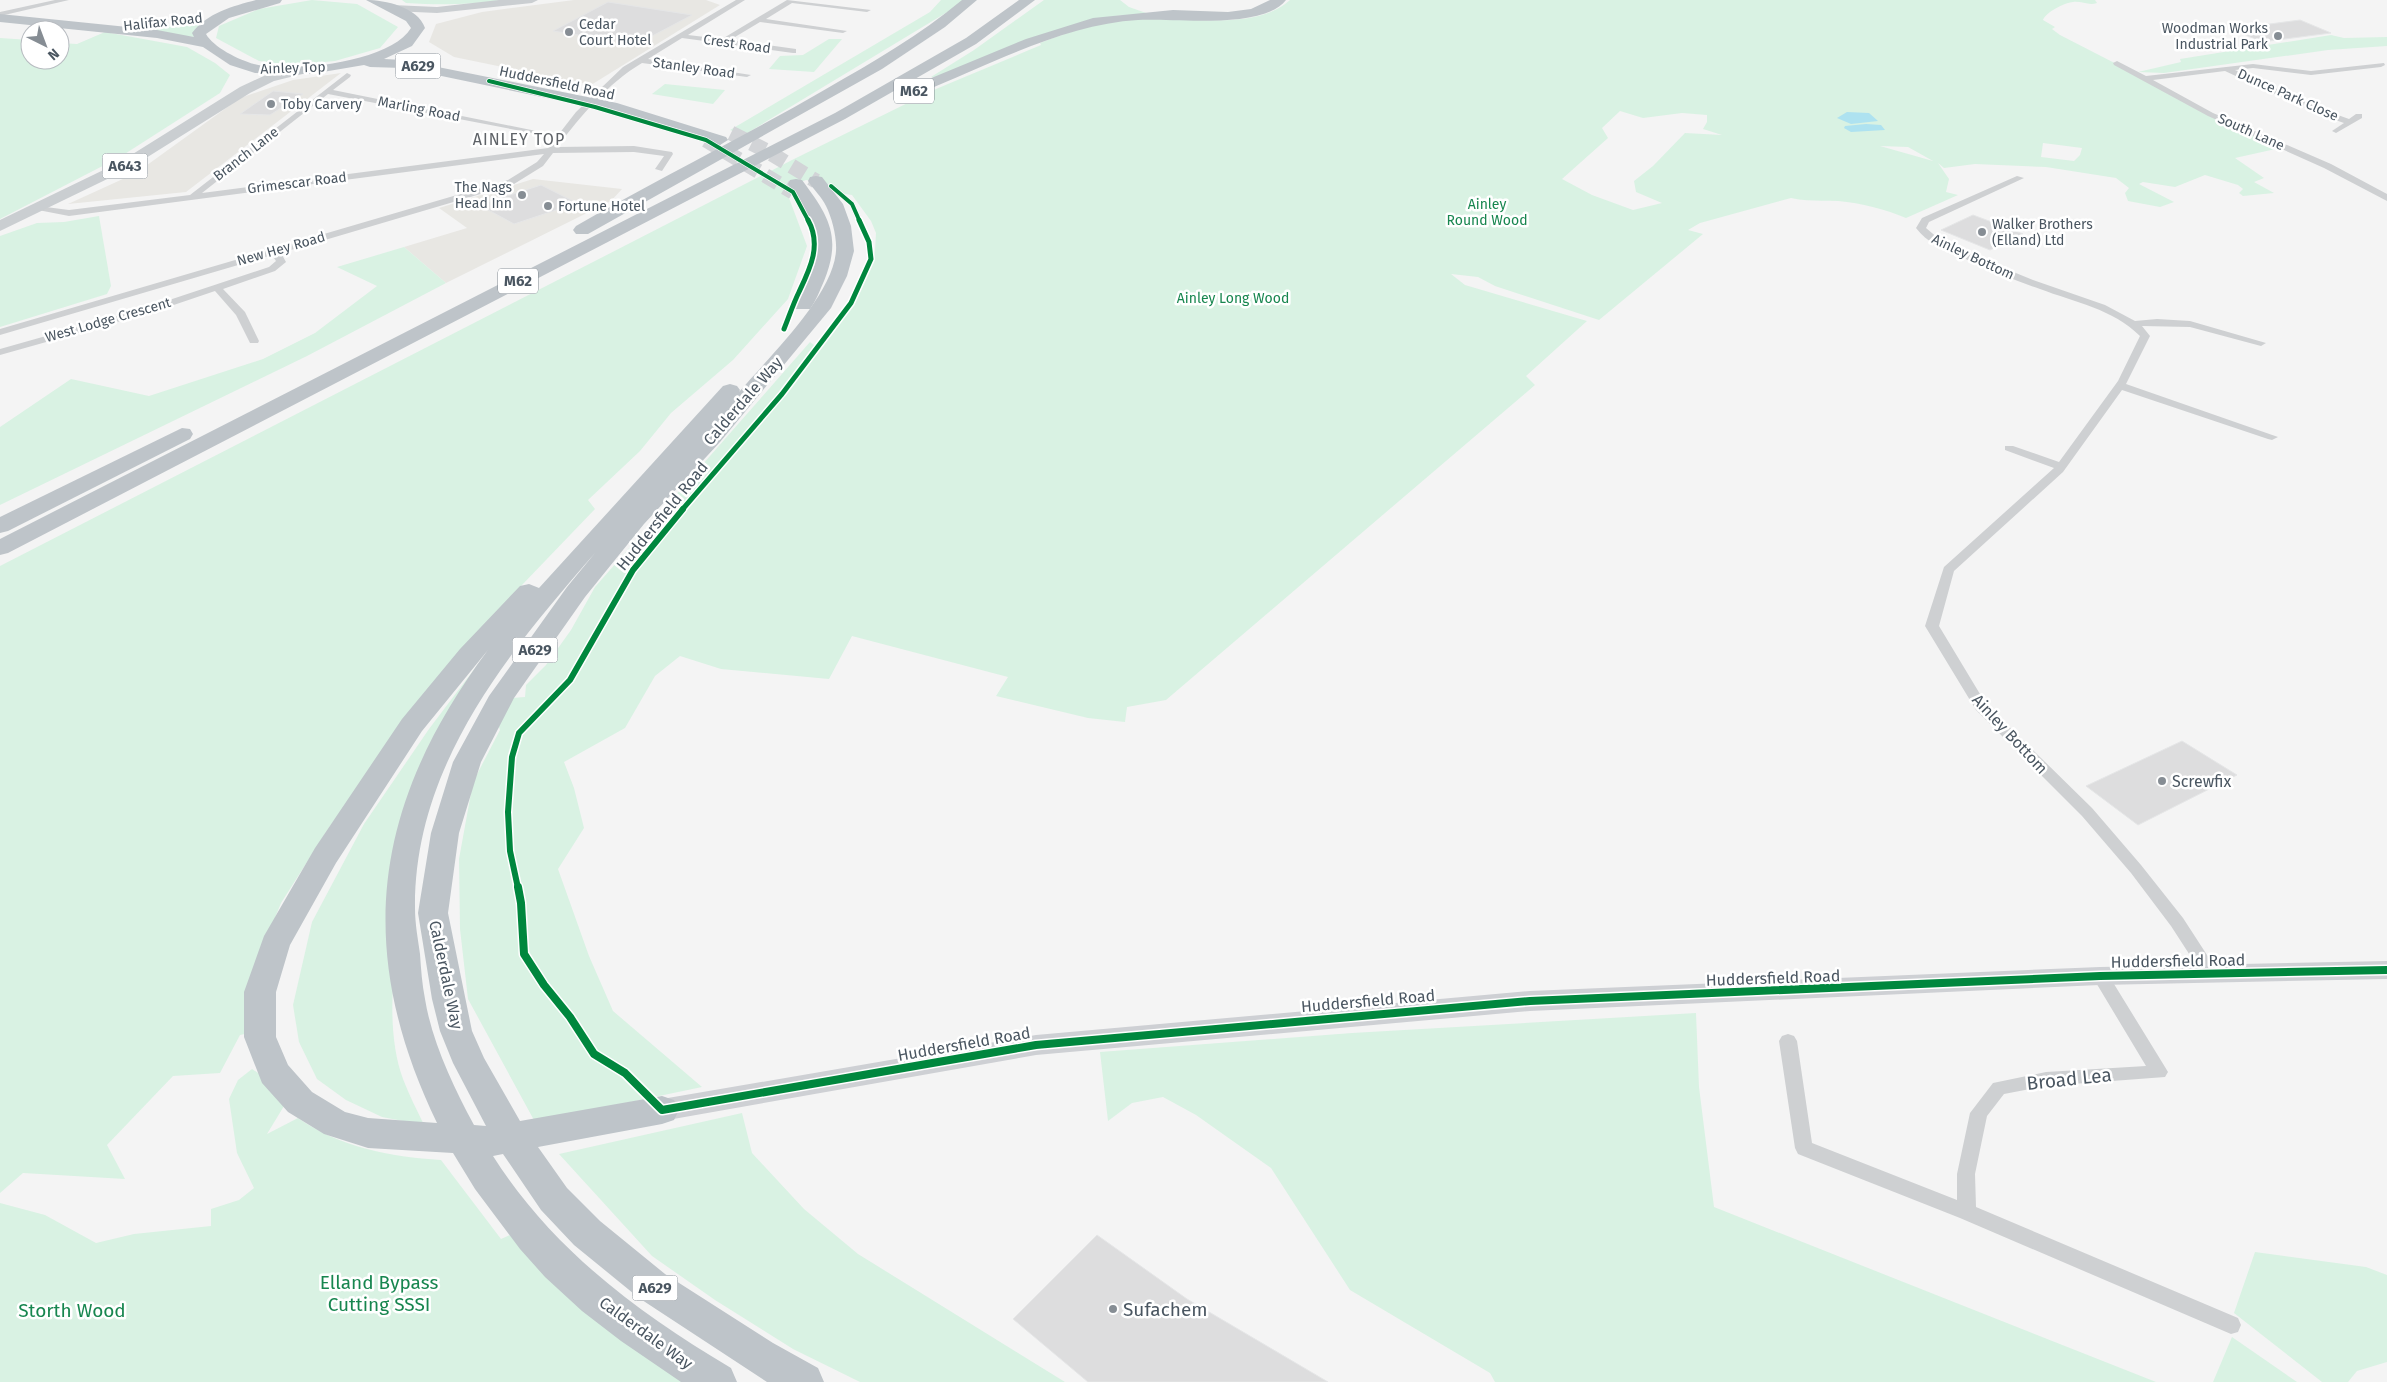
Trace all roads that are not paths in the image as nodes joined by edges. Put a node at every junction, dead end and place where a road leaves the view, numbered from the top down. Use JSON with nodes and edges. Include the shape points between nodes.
{"nodes":[{"id":1,"x":65,"y":0,"type":"edge"},
{"id":2,"x":275,"y":0,"type":"edge"},
{"id":3,"x":532,"y":0,"type":"edge"},
{"id":4,"x":741,"y":0,"type":"edge"},
{"id":5,"x":970,"y":0,"type":"edge"},
{"id":6,"x":1005,"y":0,"type":"edge"},
{"id":7,"x":1028,"y":0,"type":"edge"},
{"id":8,"x":1279,"y":0,"type":"edge"},
{"id":9,"x":376,"y":1,"type":"edge"},
{"id":10,"x":791,"y":1,"type":"edge"},
{"id":11,"x":1133,"y":4,"type":"dead end"},
{"id":12,"x":487,"y":6,"type":"junction"},
{"id":13,"x":392,"y":8,"type":"junction"},
{"id":14,"x":867,"y":11,"type":"dead end"},
{"id":15,"x":229,"y":13,"type":"junction"},
{"id":16,"x":0,"y":16,"type":"edge"},
{"id":17,"x":1191,"y":16,"type":"junction"},
{"id":18,"x":194,"y":20,"type":"dead end"},
{"id":19,"x":759,"y":20,"type":"junction"},
{"id":20,"x":174,"y":23,"type":"dead end"},
{"id":21,"x":98,"y":28,"type":"junction"},
{"id":22,"x":418,"y":28,"type":"junction"},
{"id":23,"x":843,"y":31,"type":"dead end"},
{"id":24,"x":682,"y":36,"type":"junction"},
{"id":25,"x":724,"y":41,"type":"junction"},
{"id":26,"x":409,"y":42,"type":"junction"},
{"id":27,"x":207,"y":44,"type":"junction"},
{"id":28,"x":793,"y":51,"type":"dead end"},
{"id":29,"x":640,"y":60,"type":"junction"},
{"id":30,"x":2116,"y":63,"type":"dead end"},
{"id":31,"x":2381,"y":65,"type":"dead end"},
{"id":32,"x":244,"y":66,"type":"junction"},
{"id":33,"x":2227,"y":68,"type":"junction"},
{"id":34,"x":307,"y":69,"type":"junction"},
{"id":35,"x":347,"y":69,"type":"junction"},
{"id":36,"x":747,"y":76,"type":"dead end"},
{"id":37,"x":2147,"y":78,"type":"junction"},
{"id":38,"x":326,"y":91,"type":"junction"},
{"id":39,"x":228,"y":99,"type":"junction"},
{"id":40,"x":2359,"y":116,"type":"dead end"},
{"id":41,"x":2350,"y":122,"type":"junction"},
{"id":42,"x":2336,"y":131,"type":"dead end"},
{"id":43,"x":542,"y":133,"type":"dead end"},
{"id":44,"x":552,"y":150,"type":"junction"},
{"id":45,"x":658,"y":169,"type":"dead end"},
{"id":46,"x":2020,"y":178,"type":"dead end"},
{"id":47,"x":816,"y":181,"type":"tunnel mouth"},
{"id":48,"x":2366,"y":184,"type":"junction"},
{"id":49,"x":2387,"y":185,"type":"edge"},
{"id":50,"x":192,"y":196,"type":"junction"},
{"id":51,"x":2387,"y":198,"type":"edge"},
{"id":52,"x":42,"y":208,"type":"junction"},
{"id":53,"x":651,"y":214,"type":"junction"},
{"id":54,"x":0,"y":226,"type":"edge"},
{"id":55,"x":548,"y":249,"type":"junction"},
{"id":56,"x":275,"y":250,"type":"junction"},
{"id":57,"x":828,"y":275,"type":"junction"},
{"id":58,"x":217,"y":288,"type":"junction"},
{"id":59,"x":2134,"y":324,"type":"junction"},
{"id":60,"x":784,"y":329,"type":"junction"},
{"id":61,"x":0,"y":332,"type":"edge"},
{"id":62,"x":254,"y":341,"type":"dead end"},
{"id":63,"x":2261,"y":343,"type":"dead end"},
{"id":64,"x":0,"y":352,"type":"edge"},
{"id":65,"x":2120,"y":386,"type":"junction"},
{"id":66,"x":2272,"y":437,"type":"dead end"},
{"id":67,"x":2009,"y":448,"type":"dead end"},
{"id":68,"x":660,"y":465,"type":"junction"},
{"id":69,"x":2061,"y":467,"type":"junction"},
{"id":70,"x":0,"y":526,"type":"edge"},
{"id":71,"x":0,"y":548,"type":"edge"},
{"id":72,"x":2387,"y":970,"type":"edge"},
{"id":73,"x":2212,"y":975,"type":"junction"},
{"id":74,"x":2100,"y":976,"type":"junction"},
{"id":75,"x":1788,"y":1041,"type":"dead end"},
{"id":76,"x":662,"y":1110,"type":"joint"},
{"id":77,"x":1967,"y":1212,"type":"junction"},
{"id":78,"x":2230,"y":1325,"type":"dead end"},
{"id":79,"x":717,"y":1382,"type":"edge"},
{"id":80,"x":804,"y":1382,"type":"edge"}],
"edges":[{"from":1,"to":16,"type":"street"},
{"from":2,"to":15,"type":"highway"},
{"from":3,"to":12,"type":"main road"},
{"from":4,"to":24,"type":"street","name":"New Hey Road"},
{"from":5,"to":55,"type":"highway","number":"M62","via":[[934,29],[790,118],[653,189]]},
{"from":6,"to":55,"type":"highway","number":"M62","via":[[956,35],[884,78]]},
{"from":7,"to":53,"type":"highway","number":"M62","via":[[971,41],[903,82]]},
{"from":8,"to":17,"type":"highway","via":[[1242,14]]},
{"from":9,"to":13,"type":"highway"},
{"from":10,"to":14,"type":"street"},
{"from":10,"to":19,"type":"street"},
{"from":11,"to":17,"type":"highway"},
{"from":12,"to":13,"type":"main road","via":[[437,10]]},
{"from":12,"to":22,"type":"main road","via":[[451,14]]},
{"from":13,"to":22,"type":"highway","via":[[416,22]]},
{"from":15,"to":18,"type":"highway","name":"Halifax Road"},
{"from":15,"to":27,"type":"highway","via":[[198,33]]},
{"from":16,"to":21,"type":"highway","name":"Halifax Road","number":"A629"},
{"from":17,"to":53,"type":"highway","number":"M62","via":[[1093,22],[1031,42],[924,86],[787,153]]},
{"from":19,"to":23,"type":"street"},
{"from":19,"to":25,"type":"street"},
{"from":20,"to":21,"type":"highway","name":"Halifax Road","number":"A629"},
{"from":21,"to":27,"type":"highway","name":"Halifax Road","number":"A629","via":[[179,37]]},
{"from":22,"to":26,"type":"highway","number":"A629"},
{"from":24,"to":25,"type":"street","name":"Crest Road"},
{"from":24,"to":29,"type":"street","name":"New Hey Road"},
{"from":25,"to":28,"type":"street","name":"Crest Road"},
{"from":26,"to":35,"type":"highway","name":"Ainley Top","number":"A629"},
{"from":26,"to":35,"type":"highway","name":"Huddersfield Road","number":"A629","via":[[419,54],[437,61],[624,101],[719,138],[617,108],[403,64]]},
{"from":27,"to":32,"type":"highway","name":"Ainley Top","number":"A629"},
{"from":29,"to":36,"type":"street","name":"Stanley Road"},
{"from":29,"to":44,"type":"street","name":"New Hey Road","via":[[626,69],[579,114]]},
{"from":30,"to":37,"type":"street","name":"South Lane"},
{"from":31,"to":33,"type":"street","via":[[2311,73],[2253,66]]},
{"from":32,"to":34,"type":"highway","name":"Ainley Top","number":"A629","via":[[261,70]]},
{"from":32,"to":39,"type":"main road","number":"A643","via":[[245,77]]},
{"from":33,"to":37,"type":"street"},
{"from":33,"to":41,"type":"street","name":"Dunce Park Close","via":[[2321,112]]},
{"from":34,"to":35,"type":"highway","name":"Ainley Top","number":"A629"},
{"from":34,"to":39,"type":"main road","number":"A643","via":[[262,81]]},
{"from":35,"to":38,"type":"street","name":"Branch Lane"},
{"from":37,"to":48,"type":"street","name":"South Lane","via":[[2225,121]]},
{"from":38,"to":43,"type":"street","name":"Marling Road"},
{"from":38,"to":50,"type":"street","name":"Branch Lane"},
{"from":39,"to":52,"type":"main road","number":"A643","via":[[152,150]]},
{"from":40,"to":41,"type":"street","name":"Dunce Park Close"},
{"from":41,"to":42,"type":"street","name":"Dunce Park Close"},
{"from":44,"to":45,"type":"street","name":"Grimescar Road","via":[[634,149],[669,154]]},
{"from":44,"to":50,"type":"street","name":"Grimescar Road"},
{"from":44,"to":56,"type":"street","name":"New Hey Road","via":[[535,168],[511,182]]},
{"from":46,"to":59,"type":"street","name":"Ainley Bottom","via":[[1925,220],[1921,228],[1927,237],[1945,247],[2010,275],[2120,315]]},
{"from":47,"to":57,"type":"highway","number":"A629","via":[[834,204],[842,226],[845,251]]},
{"from":48,"to":49,"type":"street"},
{"from":48,"to":51,"type":"street","name":"South Lane"},
{"from":50,"to":52,"type":"street","name":"Grimescar Road","via":[[69,213]]},
{"from":52,"to":54,"type":"main road","number":"A643"},
{"from":53,"to":71,"type":"highway","number":"M62"},
{"from":55,"to":70,"type":"highway","number":"M62"},
{"from":56,"to":58,"type":"street","name":"West Lodge Crescent","via":[[281,259],[279,266]]},
{"from":56,"to":61,"type":"street","name":"New Hey Road"},
{"from":57,"to":60,"type":"highway","name":"Calderdale Way","number":"A629"},
{"from":57,"to":60,"type":"highway","number":"A629","via":[[823,222],[811,202],[795,188],[811,225],[815,252]]},
{"from":57,"to":80,"type":"highway","name":"Calderdale Way","number":"A629","via":[[821,308],[636,519],[576,592],[502,696],[467,762],[445,833],[433,913],[456,1031],[488,1099],[554,1199],[588,1233],[652,1286]]},
{"from":58,"to":62,"type":"street","via":[[241,314]]},
{"from":58,"to":64,"type":"street","name":"West Lodge Crescent"},
{"from":59,"to":63,"type":"street","via":[[2190,324]]},
{"from":59,"to":65,"type":"street","name":"Ainley Bottom","via":[[2146,336]]},
{"from":60,"to":68,"type":"highway","name":"Calderdale Way","number":"A629"},
{"from":65,"to":66,"type":"street"},
{"from":65,"to":69,"type":"street","name":"Ainley Bottom"},
{"from":67,"to":69,"type":"street"},
{"from":68,"to":76,"type":"highway","via":[[531,588],[469,655],[412,725],[325,856],[275,944],[260,992],[260,1037],[274,1073],[300,1102],[336,1124],[368,1133],[492,1142]]},
{"from":68,"to":79,"type":"highway","name":"Calderdale Way","number":"A629","via":[[527,617],[478,684],[440,748],[409,831],[400,907],[409,1003],[424,1052],[443,1100],[500,1198],[561,1268],[656,1345]]},
{"from":69,"to":73,"type":"street","name":"Ainley Bottom","via":[[1948,570],[1932,626],[1981,706],[2087,812],[2136,869]]},
{"from":72,"to":73,"type":"street","name":"Huddersfield Road"},
{"from":73,"to":74,"type":"street","name":"Huddersfield Road"},
{"from":74,"to":76,"type":"street","name":"Huddersfield Road","via":[[1530,1001],[1036,1045]]},
{"from":74,"to":77,"type":"street","name":"Broad Lea","via":[[2159,1072],[2046,1079],[1999,1088],[1979,1113],[1966,1174]]},
{"from":75,"to":77,"type":"street","via":[[1804,1148]]},
{"from":77,"to":78,"type":"street"}]}
